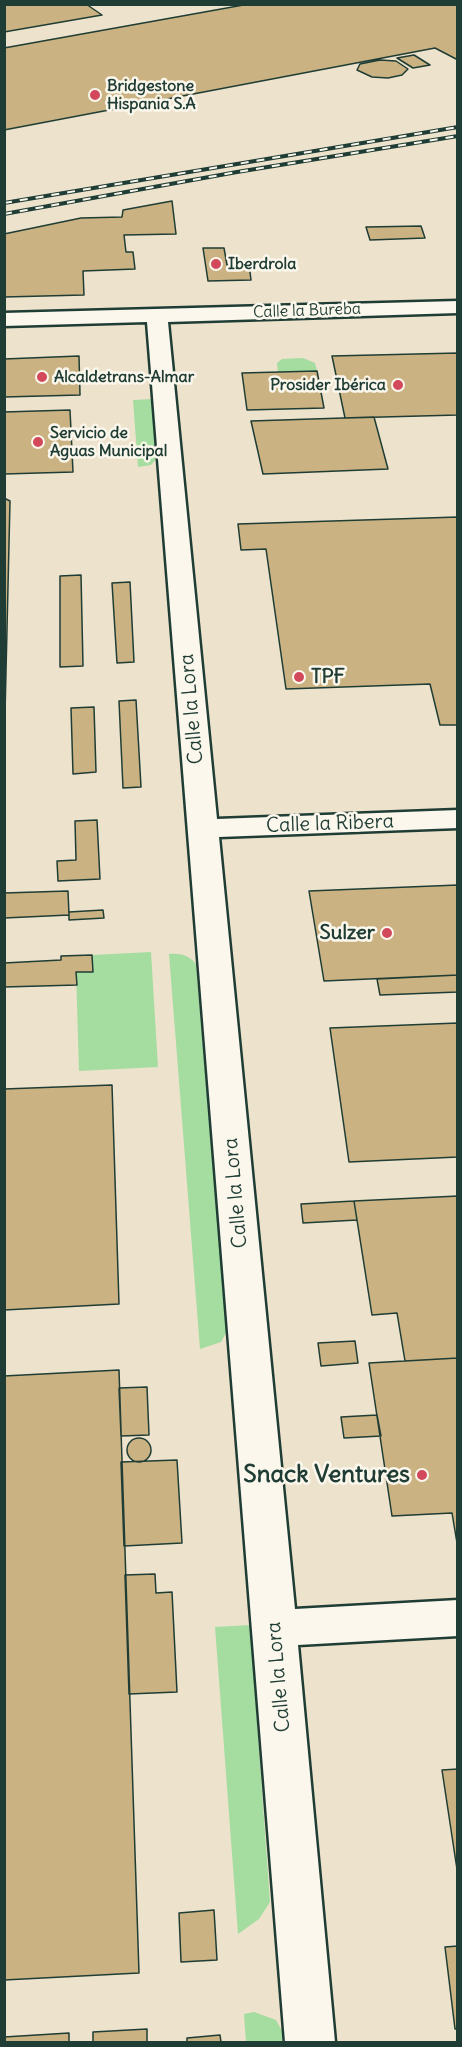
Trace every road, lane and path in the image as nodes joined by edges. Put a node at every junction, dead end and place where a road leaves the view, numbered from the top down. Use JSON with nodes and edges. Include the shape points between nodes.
{"nodes":[{"id":1,"x":458,"y":308,"type":"edge"},
{"id":2,"x":224,"y":314,"type":"junction"},
{"id":3,"x":156,"y":316,"type":"junction"},
{"id":4,"x":99,"y":317,"type":"junction"},
{"id":5,"x":4,"y":320,"type":"edge"},
{"id":6,"x":160,"y":343,"type":"junction"},
{"id":7,"x":458,"y":819,"type":"edge"},
{"id":8,"x":203,"y":829,"type":"junction"},
{"id":9,"x":458,"y":1618,"type":"edge"},
{"id":10,"x":275,"y":1628,"type":"junction"},
{"id":11,"x":310,"y":2043,"type":"edge"}],
"edges":[{"from":1,"to":2,"type":"street","name":"Calle la Bureba"},
{"from":2,"to":3,"type":"street","name":"Calle la Bureba"},
{"from":2,"to":6,"type":"street"},
{"from":3,"to":4,"type":"street","name":"Calle la Bureba"},
{"from":3,"to":6,"type":"street","name":"Calle la Lora"},
{"from":4,"to":5,"type":"street","name":"Calle la Bureba"},
{"from":4,"to":6,"type":"street","via":[[136,328]]},
{"from":6,"to":8,"type":"street","name":"Calle la Lora"},
{"from":7,"to":8,"type":"street","name":"Calle la Ribera"},
{"from":8,"to":10,"type":"street","name":"Calle la Lora"},
{"from":9,"to":10,"type":"street"},
{"from":10,"to":11,"type":"street","name":"Calle la Lora"}]}
